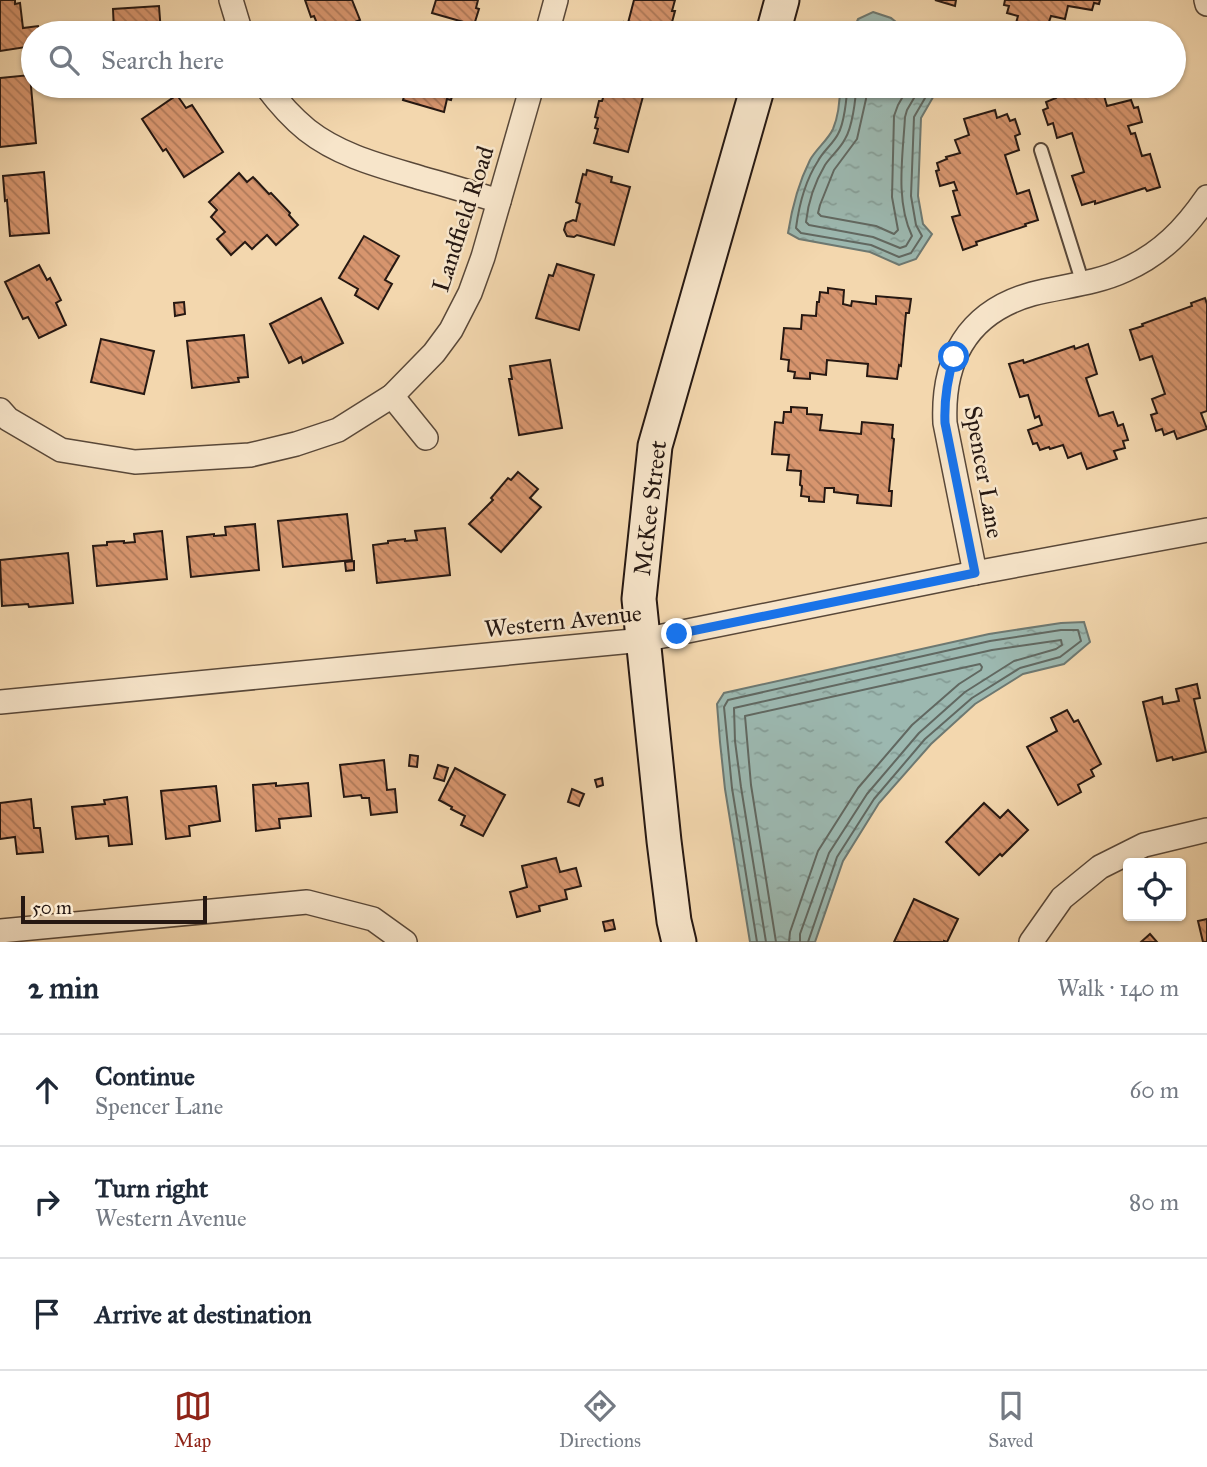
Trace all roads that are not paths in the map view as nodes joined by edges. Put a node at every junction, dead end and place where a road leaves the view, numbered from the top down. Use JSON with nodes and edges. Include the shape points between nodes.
{"nodes":[{"id":1,"x":231,"y":0,"type":"edge"},
{"id":2,"x":556,"y":0,"type":"edge"},
{"id":3,"x":782,"y":0,"type":"edge"},
{"id":4,"x":237,"y":21,"type":"edge"},
{"id":5,"x":550,"y":21,"type":"edge"},
{"id":6,"x":776,"y":21,"type":"edge"},
{"id":7,"x":276,"y":98,"type":"edge"},
{"id":8,"x":529,"y":98,"type":"edge"},
{"id":9,"x":755,"y":98,"type":"edge"},
{"id":10,"x":1041,"y":150,"type":"dead end"},
{"id":11,"x":1207,"y":197,"type":"edge"},
{"id":12,"x":499,"y":201,"type":"junction"},
{"id":13,"x":1083,"y":284,"type":"junction"},
{"id":14,"x":392,"y":396,"type":"junction"},
{"id":15,"x":4,"y":418,"type":"edge"},
{"id":16,"x":426,"y":438,"type":"dead end"},
{"id":17,"x":1207,"y":530,"type":"edge"},
{"id":18,"x":975,"y":573,"type":"junction"},
{"id":19,"x":643,"y":640,"type":"junction"},
{"id":20,"x":0,"y":702,"type":"edge"},
{"id":21,"x":1207,"y":830,"type":"edge"},
{"id":22,"x":0,"y":931,"type":"edge"},
{"id":23,"x":109,"y":932,"type":"edge"},
{"id":24,"x":405,"y":942,"type":"edge"},
{"id":25,"x":679,"y":942,"type":"edge"},
{"id":26,"x":1031,"y":942,"type":"edge"}],
"edges":[{"from":1,"to":4,"type":"street"},
{"from":2,"to":5,"type":"street"},
{"from":3,"to":6,"type":"street"},
{"from":7,"to":12,"type":"street","via":[[307,130],[340,151]]},
{"from":8,"to":12,"type":"street","name":"Landfield Road"},
{"from":9,"to":19,"type":"street","name":"McKee Street","via":[[655,446],[639,599]]},
{"from":10,"to":13,"type":"lane"},
{"from":11,"to":13,"type":"street","name":"Spencer Lane","via":[[1170,242],[1146,260]]},
{"from":12,"to":14,"type":"street","name":"Landfield Road","via":[[470,293],[451,330]]},
{"from":13,"to":18,"type":"street","name":"Spencer Lane","via":[[1006,303],[984,317],[954,357],[944,402],[945,423]]},
{"from":14,"to":15,"type":"street","name":"Landfield Road","via":[[338,430],[296,444],[250,455],[148,462],[61,450]]},
{"from":14,"to":16,"type":"street"},
{"from":17,"to":18,"type":"street","name":"Western Avenue"},
{"from":18,"to":19,"type":"street","name":"Western Avenue"},
{"from":19,"to":20,"type":"street","name":"Western Avenue"},
{"from":19,"to":25,"type":"street","name":"McKee Street"},
{"from":21,"to":26,"type":"street","via":[[1144,845],[1100,867],[1062,898]]},
{"from":22,"to":23,"type":"street"},
{"from":23,"to":24,"type":"street","via":[[307,902],[373,919]]}]}
